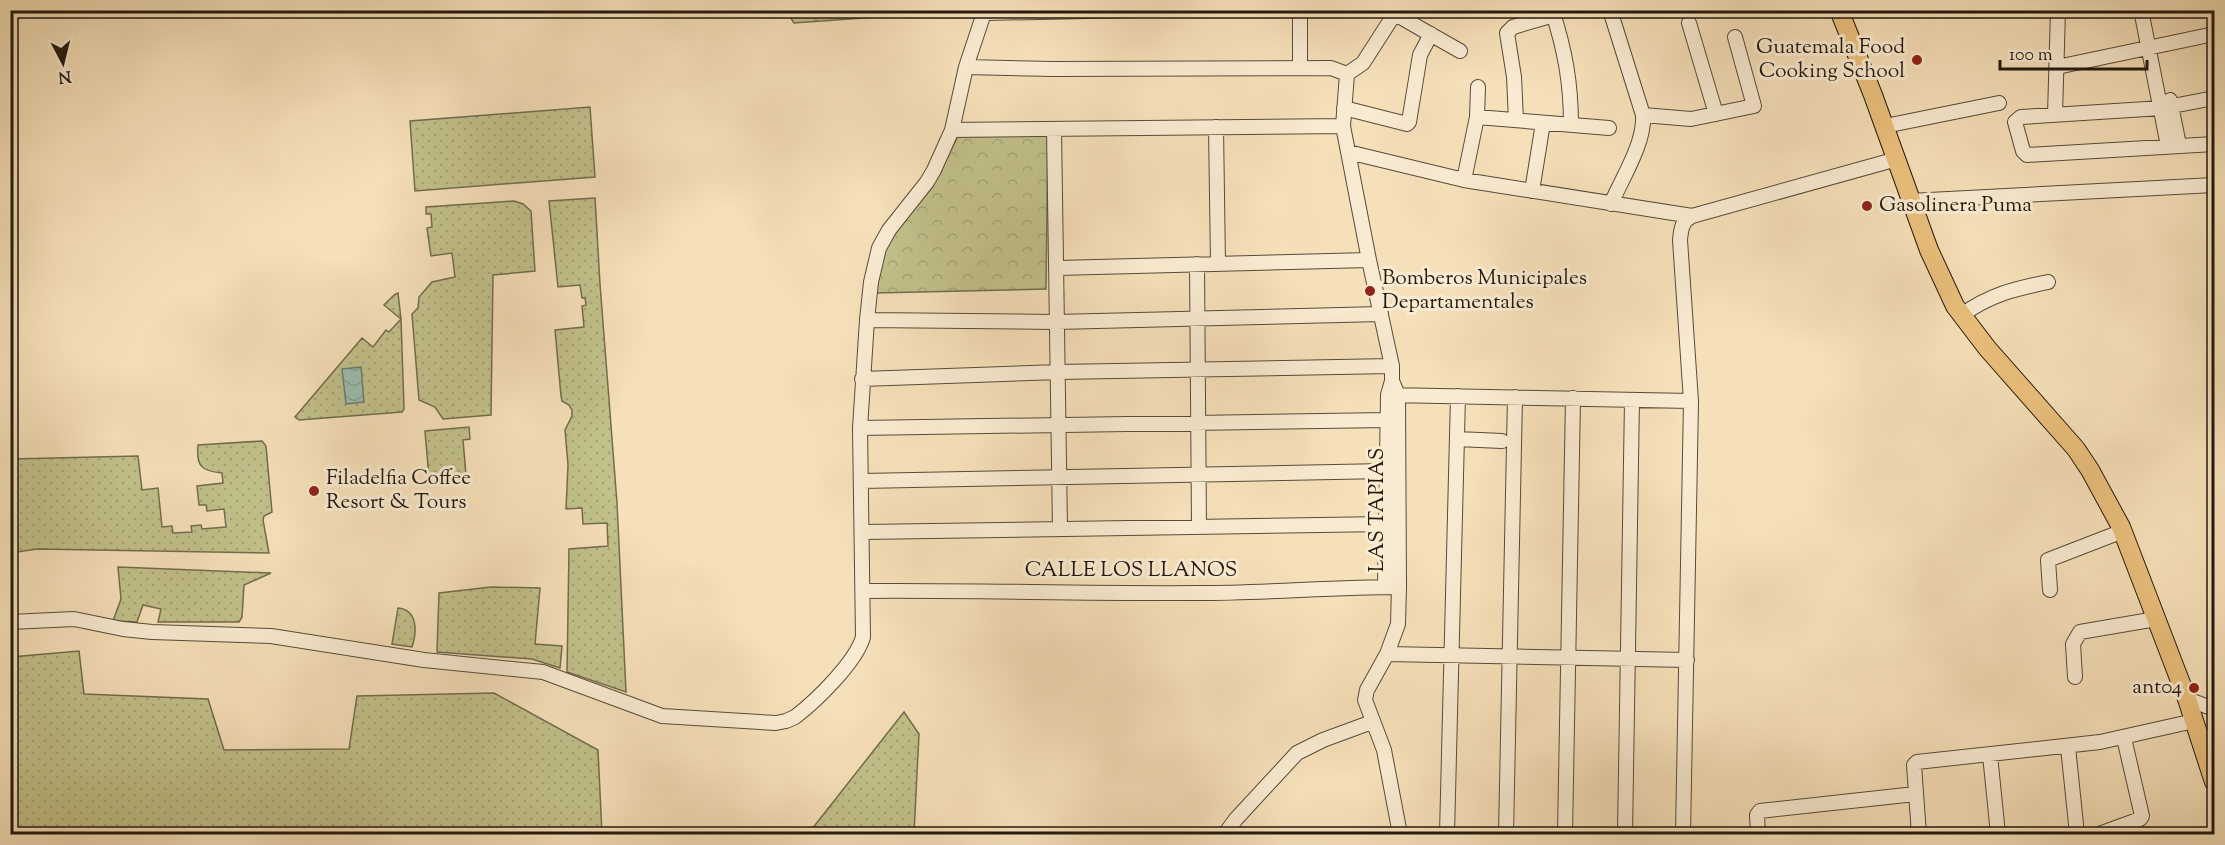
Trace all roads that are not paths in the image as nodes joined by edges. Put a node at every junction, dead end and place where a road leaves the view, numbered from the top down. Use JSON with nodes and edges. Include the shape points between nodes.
{"nodes":[{"id":1,"x":1136,"y":10,"type":"edge"},
{"id":2,"x":1292,"y":10,"type":"edge"},
{"id":3,"x":1610,"y":10,"type":"edge"},
{"id":4,"x":1839,"y":10,"type":"edge"},
{"id":5,"x":2058,"y":10,"type":"edge"},
{"id":6,"x":2141,"y":10,"type":"edge"},
{"id":7,"x":2150,"y":10,"type":"edge"},
{"id":8,"x":1052,"y":11,"type":"edge"},
{"id":9,"x":985,"y":12,"type":"edge"},
{"id":10,"x":1396,"y":12,"type":"edge"},
{"id":11,"x":1553,"y":13,"type":"edge"},
{"id":12,"x":1689,"y":23,"type":"dead end"},
{"id":13,"x":1431,"y":34,"type":"junction"},
{"id":14,"x":2214,"y":34,"type":"edge"},
{"id":15,"x":1735,"y":38,"type":"dead end"},
{"id":16,"x":2154,"y":48,"type":"junction"},
{"id":17,"x":1460,"y":51,"type":"dead end"},
{"id":18,"x":2058,"y":67,"type":"junction"},
{"id":19,"x":966,"y":68,"type":"junction"},
{"id":20,"x":1300,"y":68,"type":"junction"},
{"id":21,"x":1347,"y":74,"type":"junction"},
{"id":22,"x":1478,"y":87,"type":"dead end"},
{"id":23,"x":2214,"y":98,"type":"edge"},
{"id":24,"x":1999,"y":103,"type":"dead end"},
{"id":25,"x":1344,"y":108,"type":"junction"},
{"id":26,"x":2167,"y":108,"type":"junction"},
{"id":27,"x":1716,"y":114,"type":"junction"},
{"id":28,"x":1644,"y":115,"type":"junction"},
{"id":29,"x":2055,"y":115,"type":"junction"},
{"id":30,"x":1477,"y":117,"type":"junction"},
{"id":31,"x":1516,"y":120,"type":"junction"},
{"id":32,"x":1544,"y":123,"type":"junction"},
{"id":33,"x":1571,"y":125,"type":"junction"},
{"id":34,"x":1343,"y":126,"type":"junction"},
{"id":35,"x":1885,"y":126,"type":"junction"},
{"id":36,"x":1216,"y":127,"type":"junction"},
{"id":37,"x":1610,"y":128,"type":"dead end"},
{"id":38,"x":1054,"y":129,"type":"junction"},
{"id":39,"x":952,"y":130,"type":"junction"},
{"id":40,"x":2214,"y":144,"type":"edge"},
{"id":41,"x":2174,"y":145,"type":"junction"},
{"id":42,"x":1348,"y":152,"type":"junction"},
{"id":43,"x":1897,"y":159,"type":"junction"},
{"id":44,"x":1464,"y":180,"type":"junction"},
{"id":45,"x":2214,"y":185,"type":"edge"},
{"id":46,"x":1532,"y":191,"type":"junction"},
{"id":47,"x":1910,"y":201,"type":"junction"},
{"id":48,"x":1611,"y":204,"type":"junction"},
{"id":49,"x":1692,"y":216,"type":"junction"},
{"id":50,"x":1369,"y":260,"type":"junction"},
{"id":51,"x":1197,"y":264,"type":"junction"},
{"id":52,"x":1218,"y":264,"type":"junction"},
{"id":53,"x":1057,"y":268,"type":"junction"},
{"id":54,"x":2048,"y":282,"type":"dead end"},
{"id":55,"x":1381,"y":314,"type":"junction"},
{"id":56,"x":1962,"y":315,"type":"junction"},
{"id":57,"x":867,"y":320,"type":"junction"},
{"id":58,"x":1197,"y":320,"type":"junction"},
{"id":59,"x":1056,"y":322,"type":"junction"},
{"id":60,"x":1392,"y":366,"type":"junction"},
{"id":61,"x":1198,"y":370,"type":"junction"},
{"id":62,"x":1058,"y":372,"type":"junction"},
{"id":63,"x":862,"y":379,"type":"junction"},
{"id":64,"x":1392,"y":390,"type":"junction"},
{"id":65,"x":1458,"y":396,"type":"junction"},
{"id":66,"x":1515,"y":397,"type":"junction"},
{"id":67,"x":1574,"y":398,"type":"junction"},
{"id":68,"x":1632,"y":400,"type":"junction"},
{"id":69,"x":1691,"y":401,"type":"junction"},
{"id":70,"x":1387,"y":420,"type":"junction"},
{"id":71,"x":1198,"y":423,"type":"junction"},
{"id":72,"x":1059,"y":426,"type":"junction"},
{"id":73,"x":860,"y":428,"type":"junction"},
{"id":74,"x":1457,"y":439,"type":"junction"},
{"id":75,"x":1502,"y":441,"type":"dead end"},
{"id":76,"x":1386,"y":471,"type":"junction"},
{"id":77,"x":1199,"y":475,"type":"junction"},
{"id":78,"x":1060,"y":477,"type":"junction"},
{"id":79,"x":861,"y":481,"type":"junction"},
{"id":80,"x":1386,"y":525,"type":"junction"},
{"id":81,"x":1199,"y":527,"type":"junction"},
{"id":82,"x":1060,"y":529,"type":"junction"},
{"id":83,"x":2123,"y":531,"type":"junction"},
{"id":84,"x":863,"y":532,"type":"junction"},
{"id":85,"x":1385,"y":587,"type":"junction"},
{"id":86,"x":1400,"y":587,"type":"junction"},
{"id":87,"x":2050,"y":590,"type":"dead end"},
{"id":88,"x":862,"y":591,"type":"junction"},
{"id":89,"x":2156,"y":619,"type":"junction"},
{"id":90,"x":10,"y":622,"type":"edge"},
{"id":91,"x":1388,"y":654,"type":"junction"},
{"id":92,"x":1453,"y":655,"type":"junction"},
{"id":93,"x":1511,"y":657,"type":"junction"},
{"id":94,"x":1569,"y":658,"type":"junction"},
{"id":95,"x":1628,"y":660,"type":"junction"},
{"id":96,"x":1687,"y":660,"type":"junction"},
{"id":97,"x":2075,"y":676,"type":"dead end"},
{"id":98,"x":2187,"y":699,"type":"junction"},
{"id":99,"x":2214,"y":709,"type":"edge"},
{"id":100,"x":2194,"y":721,"type":"junction"},
{"id":101,"x":1372,"y":722,"type":"junction"},
{"id":102,"x":2124,"y":738,"type":"junction"},
{"id":103,"x":2068,"y":747,"type":"junction"},
{"id":104,"x":1990,"y":754,"type":"junction"},
{"id":105,"x":2214,"y":782,"type":"edge"},
{"id":106,"x":1916,"y":794,"type":"junction"},
{"id":107,"x":1225,"y":834,"type":"edge"},
{"id":108,"x":1400,"y":834,"type":"edge"},
{"id":109,"x":1447,"y":834,"type":"edge"},
{"id":110,"x":1506,"y":834,"type":"edge"},
{"id":111,"x":1565,"y":834,"type":"edge"},
{"id":112,"x":1625,"y":834,"type":"edge"},
{"id":113,"x":1683,"y":834,"type":"edge"},
{"id":114,"x":1758,"y":834,"type":"edge"},
{"id":115,"x":1919,"y":834,"type":"edge"},
{"id":116,"x":1998,"y":834,"type":"edge"},
{"id":117,"x":2077,"y":834,"type":"edge"},
{"id":118,"x":2099,"y":834,"type":"edge"}],
"edges":[{"from":1,"to":8,"type":"street"},
{"from":2,"to":20,"type":"street","via":[[1300,16]]},
{"from":3,"to":28,"type":"street"},
{"from":4,"to":35,"type":"main road"},
{"from":5,"to":18,"type":"street"},
{"from":6,"to":16,"type":"street"},
{"from":7,"to":16,"type":"street"},
{"from":8,"to":9,"type":"street"},
{"from":9,"to":19,"type":"street"},
{"from":10,"to":13,"type":"street"},
{"from":10,"to":21,"type":"street","via":[[1363,63]]},
{"from":11,"to":31,"type":"street","via":[[1512,27],[1507,33]]},
{"from":11,"to":33,"type":"street","via":[[1569,68]]},
{"from":12,"to":27,"type":"street"},
{"from":13,"to":17,"type":"street"},
{"from":13,"to":25,"type":"street","via":[[1420,55],[1407,124]]},
{"from":14,"to":16,"type":"street"},
{"from":15,"to":27,"type":"street","via":[[1754,106]]},
{"from":16,"to":18,"type":"street"},
{"from":16,"to":26,"type":"street"},
{"from":18,"to":29,"type":"street"},
{"from":19,"to":20,"type":"street"},
{"from":19,"to":39,"type":"street"},
{"from":20,"to":21,"type":"street","via":[[1331,68]]},
{"from":21,"to":25,"type":"street"},
{"from":22,"to":30,"type":"street"},
{"from":23,"to":26,"type":"street"},
{"from":24,"to":35,"type":"street"},
{"from":25,"to":34,"type":"street"},
{"from":26,"to":29,"type":"street"},
{"from":26,"to":41,"type":"street"},
{"from":27,"to":28,"type":"street","via":[[1691,118]]},
{"from":28,"to":48,"type":"street","via":[[1640,139]]},
{"from":29,"to":41,"type":"street","via":[[2017,119],[2024,154]]},
{"from":30,"to":31,"type":"street"},
{"from":30,"to":44,"type":"street"},
{"from":31,"to":32,"type":"street"},
{"from":32,"to":33,"type":"street"},
{"from":32,"to":46,"type":"street"},
{"from":33,"to":37,"type":"street"},
{"from":34,"to":36,"type":"street"},
{"from":34,"to":42,"type":"street"},
{"from":35,"to":43,"type":"main road"},
{"from":36,"to":38,"type":"street"},
{"from":36,"to":52,"type":"street"},
{"from":38,"to":39,"type":"street"},
{"from":38,"to":53,"type":"street"},
{"from":39,"to":57,"type":"street","via":[[927,182],[884,237],[871,282]]},
{"from":40,"to":41,"type":"street"},
{"from":42,"to":44,"type":"street"},
{"from":42,"to":50,"type":"street"},
{"from":43,"to":47,"type":"main road"},
{"from":43,"to":49,"type":"street"},
{"from":44,"to":46,"type":"street"},
{"from":45,"to":47,"type":"street"},
{"from":46,"to":48,"type":"street"},
{"from":47,"to":56,"type":"main road","via":[[1929,250]]},
{"from":48,"to":49,"type":"street"},
{"from":49,"to":69,"type":"street","via":[[1686,219],[1680,240]]},
{"from":50,"to":52,"type":"street"},
{"from":50,"to":55,"type":"street"},
{"from":51,"to":52,"type":"street"},
{"from":51,"to":53,"type":"street"},
{"from":51,"to":58,"type":"street"},
{"from":53,"to":59,"type":"street"},
{"from":54,"to":56,"type":"street","via":[[1983,300]]},
{"from":55,"to":58,"type":"street"},
{"from":55,"to":60,"type":"street"},
{"from":56,"to":83,"type":"main road","via":[[2076,449]]},
{"from":57,"to":59,"type":"street"},
{"from":57,"to":63,"type":"street"},
{"from":58,"to":59,"type":"street"},
{"from":58,"to":61,"type":"street"},
{"from":59,"to":62,"type":"street"},
{"from":60,"to":61,"type":"street"},
{"from":60,"to":64,"type":"street"},
{"from":61,"to":62,"type":"street"},
{"from":61,"to":71,"type":"street"},
{"from":62,"to":63,"type":"street"},
{"from":62,"to":72,"type":"street"},
{"from":63,"to":73,"type":"street"},
{"from":64,"to":65,"type":"street"},
{"from":64,"to":70,"type":"street","name":"LAS TAPIAS"},
{"from":64,"to":86,"type":"street","name":"LAS TAPIAS"},
{"from":65,"to":66,"type":"street"},
{"from":65,"to":74,"type":"street"},
{"from":66,"to":67,"type":"street"},
{"from":66,"to":93,"type":"street"},
{"from":67,"to":68,"type":"street"},
{"from":67,"to":94,"type":"street"},
{"from":68,"to":69,"type":"street"},
{"from":68,"to":95,"type":"street"},
{"from":69,"to":96,"type":"street"},
{"from":70,"to":71,"type":"street"},
{"from":70,"to":76,"type":"street","name":"LAS TAPIAS"},
{"from":71,"to":72,"type":"street"},
{"from":71,"to":77,"type":"street"},
{"from":72,"to":73,"type":"street"},
{"from":72,"to":78,"type":"street"},
{"from":73,"to":79,"type":"street"},
{"from":74,"to":75,"type":"street"},
{"from":74,"to":92,"type":"street"},
{"from":76,"to":77,"type":"street"},
{"from":76,"to":80,"type":"street","name":"LAS TAPIAS"},
{"from":77,"to":78,"type":"street"},
{"from":77,"to":81,"type":"street"},
{"from":78,"to":79,"type":"street"},
{"from":78,"to":82,"type":"street"},
{"from":79,"to":84,"type":"street"},
{"from":80,"to":81,"type":"street"},
{"from":80,"to":85,"type":"street","name":"LAS TAPIAS"},
{"from":81,"to":82,"type":"street"},
{"from":82,"to":84,"type":"street"},
{"from":83,"to":87,"type":"street","via":[[2048,560]]},
{"from":83,"to":89,"type":"main road"},
{"from":84,"to":88,"type":"street"},
{"from":85,"to":86,"type":"street","name":"CALLE LOS LLANOS"},
{"from":85,"to":88,"type":"street","name":"CALLE LOS LLANOS","via":[[1202,593]]},
{"from":86,"to":91,"type":"street","name":"LAS TAPIAS","via":[[1398,624]]},
{"from":88,"to":90,"type":"street","via":[[863,637],[856,653],[803,711],[776,723],[662,716],[543,672],[424,660],[271,636],[152,632],[74,619]]},
{"from":89,"to":97,"type":"street","via":[[2080,632],[2073,644]]},
{"from":89,"to":98,"type":"main road"},
{"from":91,"to":92,"type":"street"},
{"from":91,"to":101,"type":"street","name":"LAS TAPIAS","via":[[1367,690],[1365,700]]},
{"from":92,"to":93,"type":"street"},
{"from":92,"to":109,"type":"street"},
{"from":93,"to":94,"type":"street"},
{"from":93,"to":110,"type":"street"},
{"from":94,"to":95,"type":"street"},
{"from":94,"to":111,"type":"street"},
{"from":95,"to":96,"type":"street"},
{"from":95,"to":112,"type":"street"},
{"from":96,"to":113,"type":"street"},
{"from":98,"to":99,"type":"street"},
{"from":98,"to":100,"type":"main road"},
{"from":100,"to":102,"type":"street"},
{"from":100,"to":105,"type":"main road"},
{"from":101,"to":107,"type":"street","via":[[1297,753]]},
{"from":101,"to":108,"type":"street","name":"LAS TAPIAS","via":[[1384,750]]},
{"from":102,"to":103,"type":"street"},
{"from":102,"to":118,"type":"street","via":[[2142,816]]},
{"from":103,"to":104,"type":"street"},
{"from":103,"to":117,"type":"street"},
{"from":104,"to":106,"type":"street","via":[[1917,762]]},
{"from":104,"to":116,"type":"street"},
{"from":106,"to":114,"type":"street","via":[[1760,811]]},
{"from":106,"to":115,"type":"street"}]}
